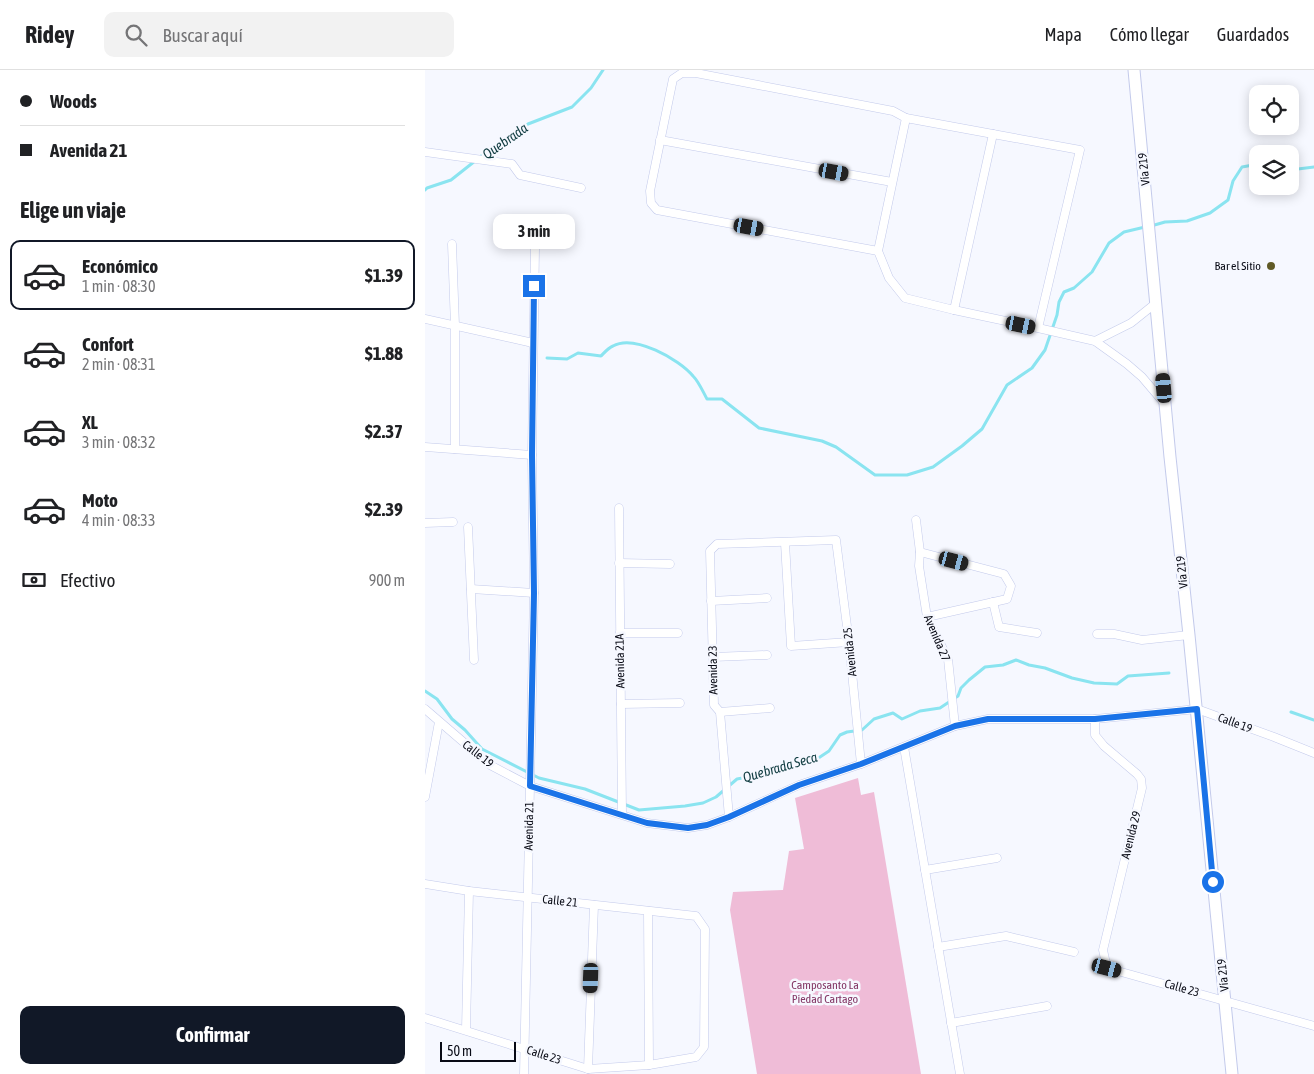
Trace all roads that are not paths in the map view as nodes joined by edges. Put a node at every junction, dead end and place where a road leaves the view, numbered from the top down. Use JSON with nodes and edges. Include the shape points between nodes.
{"nodes":[{"id":1,"x":1134,"y":70,"type":"edge"},
{"id":2,"x":906,"y":118,"type":"junction"},
{"id":3,"x":993,"y":134,"type":"junction"},
{"id":4,"x":660,"y":140,"type":"junction"},
{"id":5,"x":425,"y":152,"type":"edge"},
{"id":6,"x":892,"y":182,"type":"junction"},
{"id":7,"x":581,"y":188,"type":"dead end"},
{"id":8,"x":452,"y":244,"type":"dead end"},
{"id":9,"x":535,"y":248,"type":"dead end"},
{"id":10,"x":878,"y":251,"type":"junction"},
{"id":11,"x":1156,"y":303,"type":"junction"},
{"id":12,"x":954,"y":310,"type":"junction"},
{"id":13,"x":425,"y":320,"type":"edge"},
{"id":14,"x":455,"y":326,"type":"junction"},
{"id":15,"x":1037,"y":328,"type":"junction"},
{"id":16,"x":1095,"y":341,"type":"junction"},
{"id":17,"x":533,"y":343,"type":"junction"},
{"id":18,"x":1165,"y":405,"type":"junction"},
{"id":19,"x":425,"y":447,"type":"edge"},
{"id":20,"x":455,"y":449,"type":"junction"},
{"id":21,"x":532,"y":455,"type":"junction"},
{"id":22,"x":619,"y":508,"type":"dead end"},
{"id":23,"x":916,"y":520,"type":"dead end"},
{"id":24,"x":453,"y":522,"type":"dead end"},
{"id":25,"x":425,"y":523,"type":"edge"},
{"id":26,"x":468,"y":527,"type":"dead end"},
{"id":27,"x":785,"y":542,"type":"junction"},
{"id":28,"x":920,"y":552,"type":"junction"},
{"id":29,"x":619,"y":563,"type":"junction"},
{"id":30,"x":670,"y":564,"type":"dead end"},
{"id":31,"x":471,"y":589,"type":"junction"},
{"id":32,"x":534,"y":593,"type":"junction"},
{"id":33,"x":767,"y":598,"type":"dead end"},
{"id":34,"x":711,"y":601,"type":"junction"},
{"id":35,"x":993,"y":602,"type":"junction"},
{"id":36,"x":927,"y":617,"type":"junction"},
{"id":37,"x":620,"y":633,"type":"junction"},
{"id":38,"x":678,"y":633,"type":"dead end"},
{"id":39,"x":1037,"y":633,"type":"dead end"},
{"id":40,"x":1097,"y":634,"type":"dead end"},
{"id":41,"x":1189,"y":635,"type":"junction"},
{"id":42,"x":849,"y":642,"type":"junction"},
{"id":43,"x":767,"y":655,"type":"dead end"},
{"id":44,"x":713,"y":657,"type":"junction"},
{"id":45,"x":474,"y":660,"type":"dead end"},
{"id":46,"x":680,"y":703,"type":"dead end"},
{"id":47,"x":621,"y":704,"type":"junction"},
{"id":48,"x":770,"y":708,"type":"dead end"},
{"id":49,"x":425,"y":709,"type":"edge"},
{"id":50,"x":1197,"y":709,"type":"junction"},
{"id":51,"x":720,"y":712,"type":"junction"},
{"id":52,"x":1095,"y":719,"type":"junction"},
{"id":53,"x":439,"y":722,"type":"junction"},
{"id":54,"x":955,"y":726,"type":"junction"},
{"id":55,"x":904,"y":747,"type":"junction"},
{"id":56,"x":1314,"y":753,"type":"edge"},
{"id":57,"x":861,"y":764,"type":"junction"},
{"id":58,"x":530,"y":786,"type":"junction"},
{"id":59,"x":425,"y":797,"type":"edge"},
{"id":60,"x":622,"y":814,"type":"junction"},
{"id":61,"x":729,"y":817,"type":"junction"},
{"id":62,"x":997,"y":858,"type":"dead end"},
{"id":63,"x":925,"y":870,"type":"junction"},
{"id":64,"x":425,"y":884,"type":"edge"},
{"id":65,"x":469,"y":891,"type":"junction"},
{"id":66,"x":527,"y":898,"type":"junction"},
{"id":67,"x":594,"y":905,"type":"junction"},
{"id":68,"x":649,"y":911,"type":"junction"},
{"id":69,"x":938,"y":947,"type":"junction"},
{"id":70,"x":1074,"y":952,"type":"dead end"},
{"id":71,"x":1107,"y":968,"type":"joint"},
{"id":72,"x":1225,"y":1001,"type":"junction"},
{"id":73,"x":1047,"y":1006,"type":"dead end"},
{"id":74,"x":425,"y":1018,"type":"edge"},
{"id":75,"x":951,"y":1023,"type":"junction"},
{"id":76,"x":1314,"y":1026,"type":"edge"},
{"id":77,"x":466,"y":1030,"type":"junction"},
{"id":78,"x":524,"y":1049,"type":"junction"},
{"id":79,"x":696,"y":1057,"type":"joint"},
{"id":80,"x":649,"y":1065,"type":"junction"},
{"id":81,"x":588,"y":1069,"type":"junction"},
{"id":82,"x":524,"y":1074,"type":"edge"},
{"id":83,"x":960,"y":1074,"type":"edge"},
{"id":84,"x":1232,"y":1074,"type":"edge"}],
"edges":[{"from":1,"to":11,"type":"main road","name":"Vía 219"},
{"from":2,"to":3,"type":"street"},
{"from":2,"to":4,"type":"street","via":[[893,111],[683,73],[673,79]]},
{"from":2,"to":6,"type":"street"},
{"from":3,"to":12,"type":"street"},
{"from":3,"to":15,"type":"street","via":[[1080,150]]},
{"from":4,"to":6,"type":"street"},
{"from":4,"to":10,"type":"street","via":[[650,191],[651,203],[657,210]]},
{"from":5,"to":7,"type":"street","via":[[512,164],[520,175]]},
{"from":6,"to":10,"type":"street"},
{"from":8,"to":14,"type":"street"},
{"from":9,"to":17,"type":"street","name":"Avenida 21"},
{"from":10,"to":12,"type":"street","via":[[889,278],[905,298]]},
{"from":11,"to":16,"type":"street","via":[[1131,323]]},
{"from":11,"to":18,"type":"main road","name":"Vía 219"},
{"from":12,"to":15,"type":"street"},
{"from":13,"to":14,"type":"street"},
{"from":14,"to":17,"type":"street"},
{"from":14,"to":20,"type":"street"},
{"from":15,"to":16,"type":"street"},
{"from":16,"to":18,"type":"street","via":[[1142,377]]},
{"from":17,"to":21,"type":"street","name":"Avenida 21"},
{"from":18,"to":41,"type":"main road","name":"Vía 219"},
{"from":19,"to":20,"type":"street"},
{"from":20,"to":21,"type":"street"},
{"from":21,"to":32,"type":"street","name":"Avenida 21"},
{"from":22,"to":29,"type":"street","name":"Avenida 21A"},
{"from":23,"to":28,"type":"street","name":"Avenida 27"},
{"from":24,"to":25,"type":"street"},
{"from":26,"to":31,"type":"street"},
{"from":27,"to":34,"type":"street","name":"Avenida 23","via":[[717,544],[710,551]]},
{"from":27,"to":42,"type":"street","name":"Avenida 25","via":[[836,540]]},
{"from":27,"to":42,"type":"street","via":[[791,646]]},
{"from":28,"to":35,"type":"street","via":[[1004,574],[1011,586],[1007,598]]},
{"from":28,"to":36,"type":"street","name":"Avenida 27"},
{"from":29,"to":30,"type":"street"},
{"from":29,"to":37,"type":"street","name":"Avenida 21A"},
{"from":31,"to":32,"type":"street"},
{"from":31,"to":45,"type":"street"},
{"from":32,"to":58,"type":"street","name":"Avenida 21"},
{"from":33,"to":34,"type":"street"},
{"from":34,"to":44,"type":"street","name":"Avenida 23"},
{"from":35,"to":36,"type":"street"},
{"from":35,"to":39,"type":"street","via":[[999,627]]},
{"from":36,"to":54,"type":"street","name":"Avenida 27","via":[[948,659]]},
{"from":37,"to":38,"type":"street"},
{"from":37,"to":47,"type":"street","name":"Avenida 21A"},
{"from":40,"to":41,"type":"street","via":[[1142,640]]},
{"from":41,"to":50,"type":"main road","name":"Vía 219"},
{"from":42,"to":57,"type":"street","name":"Avenida 25"},
{"from":43,"to":44,"type":"street"},
{"from":44,"to":51,"type":"street","name":"Avenida 23","via":[[714,705]]},
{"from":46,"to":47,"type":"street"},
{"from":47,"to":60,"type":"street","name":"Avenida 21A"},
{"from":48,"to":51,"type":"street"},
{"from":49,"to":53,"type":"street","name":"Calle 19"},
{"from":50,"to":52,"type":"street","name":"Calle 19"},
{"from":50,"to":56,"type":"street","name":"Calle 19"},
{"from":50,"to":72,"type":"main road","name":"Vía 219"},
{"from":51,"to":61,"type":"street","name":"Avenida 23"},
{"from":52,"to":54,"type":"street","name":"Calle 19","via":[[988,719]]},
{"from":52,"to":71,"type":"street","name":"Avenida 29","via":[[1095,735],[1137,774],[1142,788],[1103,950]]},
{"from":53,"to":58,"type":"street","name":"Calle 19","via":[[490,766]]},
{"from":53,"to":59,"type":"street"},
{"from":54,"to":55,"type":"street","name":"Calle 19"},
{"from":55,"to":57,"type":"street","name":"Calle 19"},
{"from":55,"to":63,"type":"street"},
{"from":57,"to":61,"type":"street","name":"Calle 19","via":[[799,785]]},
{"from":58,"to":60,"type":"street","name":"Calle 19"},
{"from":58,"to":66,"type":"street","name":"Avenida 21"},
{"from":60,"to":61,"type":"street","name":"Calle 19","via":[[647,823],[688,828]]},
{"from":62,"to":63,"type":"street"},
{"from":63,"to":69,"type":"street"},
{"from":64,"to":65,"type":"street","name":"Calle 21"},
{"from":65,"to":66,"type":"street","name":"Calle 21"},
{"from":65,"to":77,"type":"street"},
{"from":66,"to":67,"type":"street","name":"Calle 21"},
{"from":66,"to":78,"type":"street","name":"Avenida 21"},
{"from":67,"to":68,"type":"street","name":"Calle 21"},
{"from":67,"to":81,"type":"street"},
{"from":68,"to":79,"type":"street","name":"Calle 21","via":[[696,916],[705,929],[704,1047]]},
{"from":68,"to":80,"type":"street"},
{"from":69,"to":70,"type":"street","via":[[1006,936]]},
{"from":69,"to":75,"type":"street"},
{"from":71,"to":72,"type":"street","name":"Calle 23"},
{"from":72,"to":76,"type":"street","name":"Calle 23"},
{"from":72,"to":84,"type":"main road","name":"Vía 219"},
{"from":73,"to":75,"type":"street"},
{"from":74,"to":77,"type":"street","name":"Calle 23"},
{"from":75,"to":83,"type":"street"},
{"from":77,"to":78,"type":"street","name":"Calle 23"},
{"from":78,"to":81,"type":"street","name":"Calle 23"},
{"from":78,"to":82,"type":"street","name":"Avenida 21"},
{"from":79,"to":80,"type":"street","name":"Calle 23"},
{"from":80,"to":81,"type":"street","name":"Calle 23"}]}
